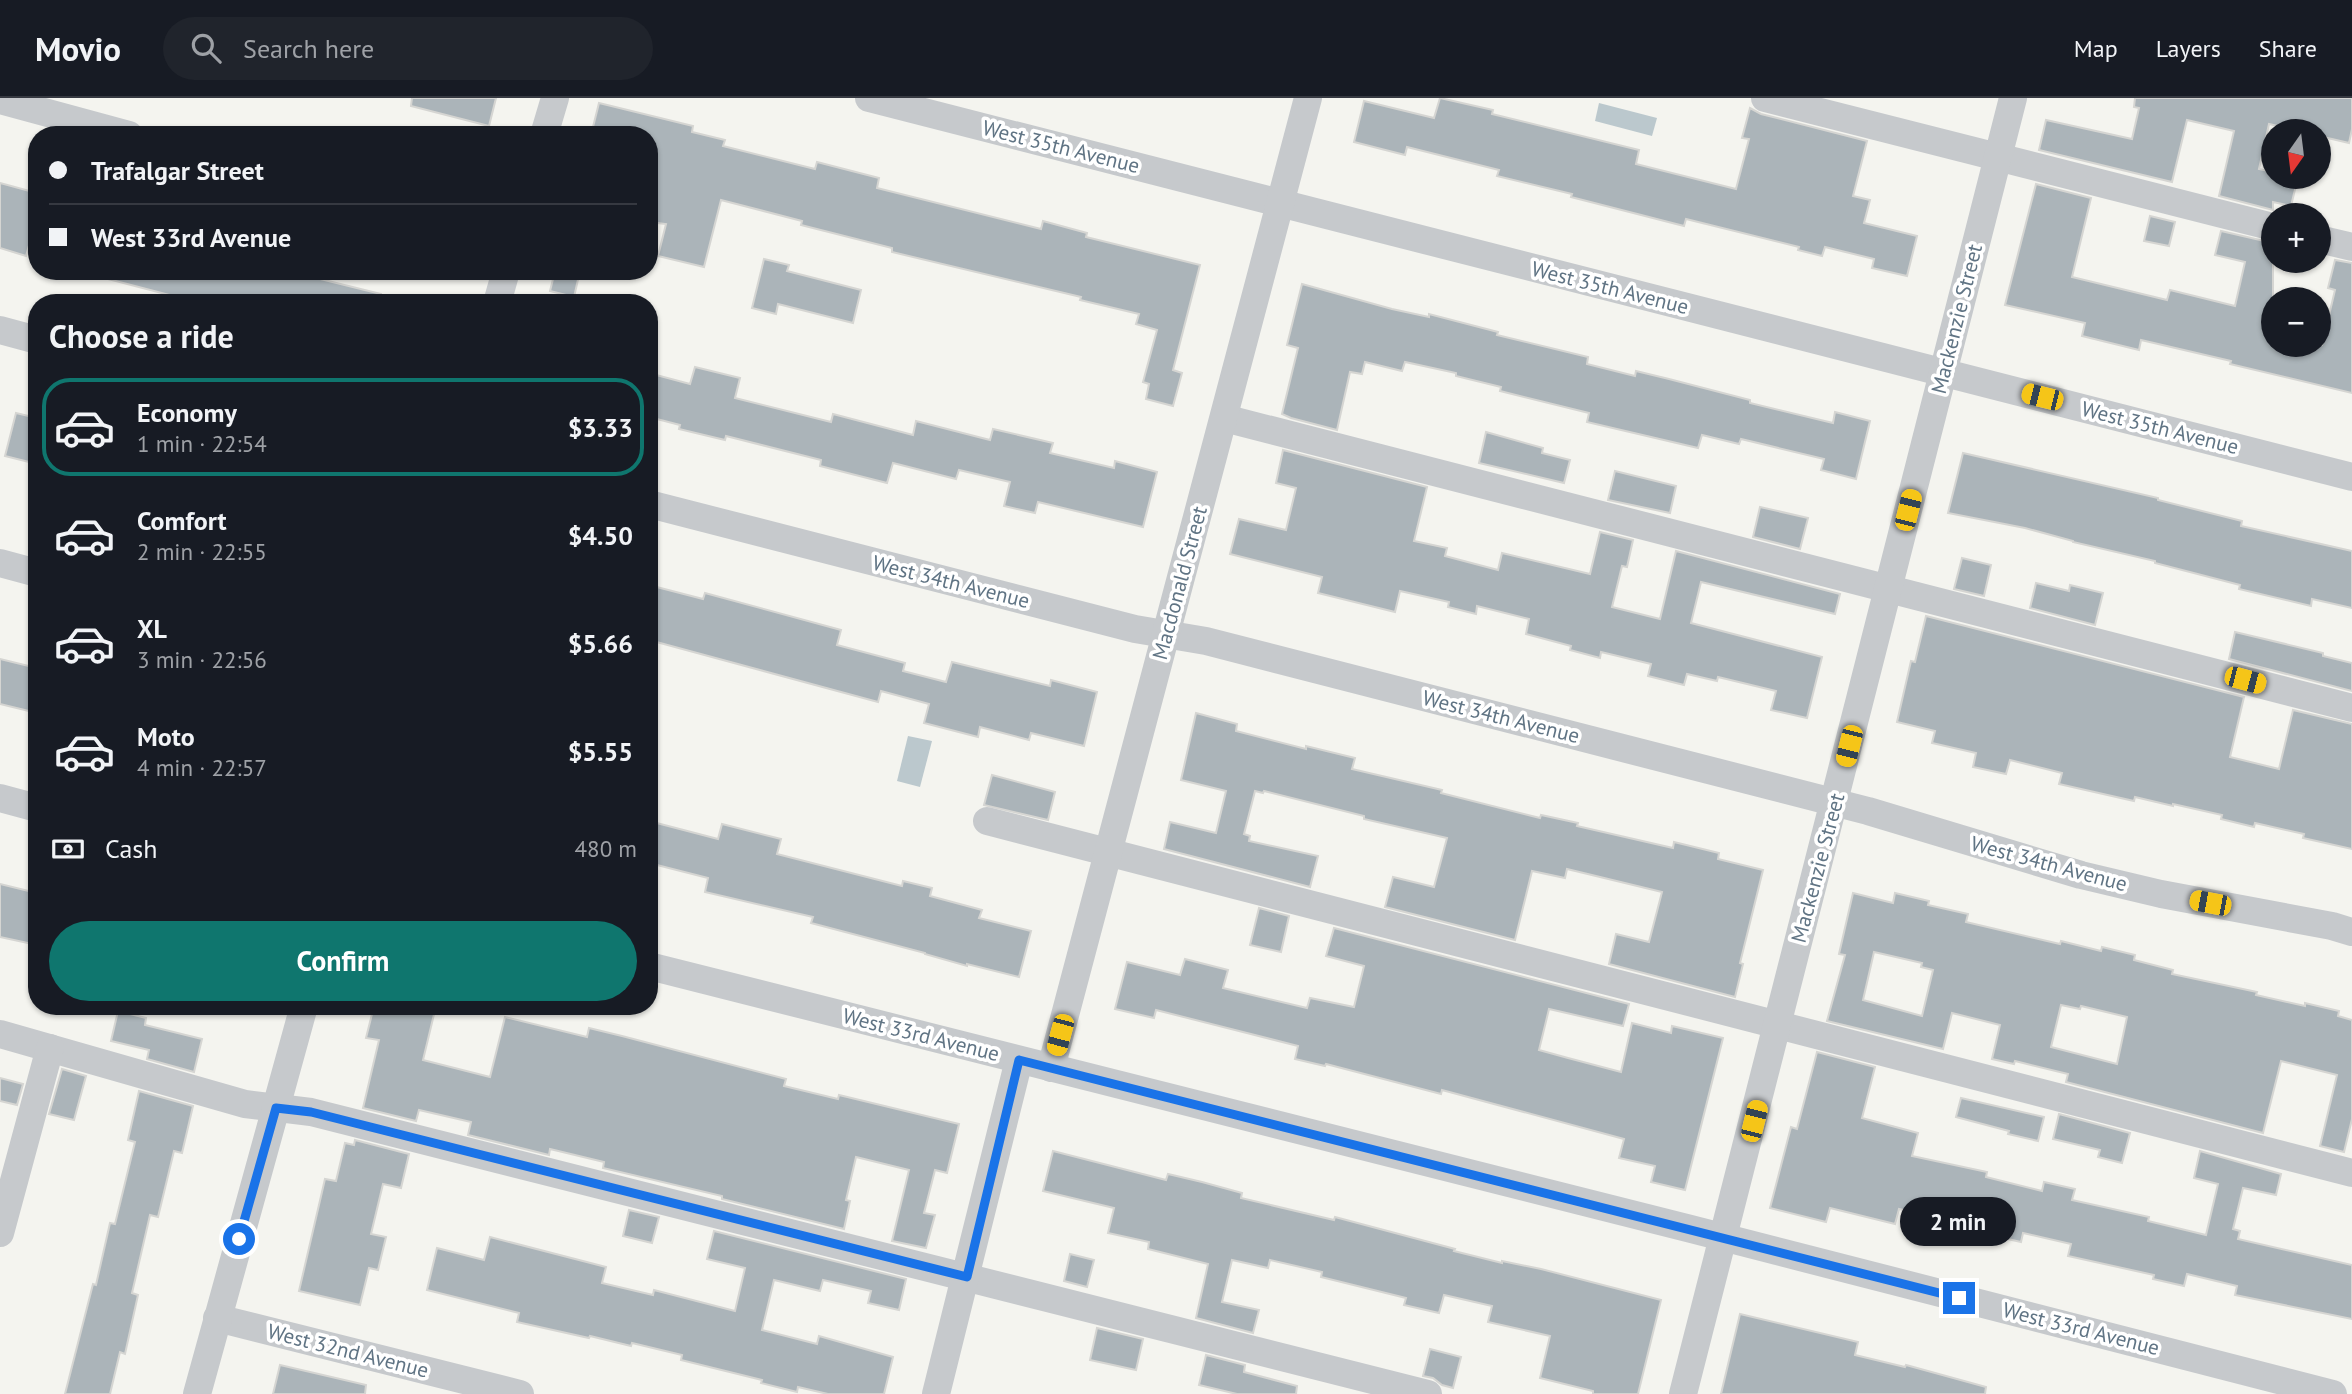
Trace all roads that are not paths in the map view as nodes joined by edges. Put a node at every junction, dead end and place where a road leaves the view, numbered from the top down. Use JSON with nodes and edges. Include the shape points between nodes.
{"nodes":[{"id":1,"x":555,"y":98,"type":"edge"},
{"id":2,"x":869,"y":98,"type":"edge"},
{"id":3,"x":1308,"y":98,"type":"edge"},
{"id":4,"x":1765,"y":98,"type":"edge"},
{"id":5,"x":2012,"y":98,"type":"edge"},
{"id":6,"x":0,"y":100,"type":"edge"},
{"id":7,"x":96,"y":126,"type":"edge"},
{"id":8,"x":547,"y":126,"type":"edge"},
{"id":9,"x":1998,"y":158,"type":"junction"},
{"id":10,"x":1281,"y":204,"type":"junction"},
{"id":11,"x":2261,"y":224,"type":"edge"},
{"id":12,"x":2331,"y":242,"type":"edge"},
{"id":13,"x":2352,"y":247,"type":"edge"},
{"id":14,"x":0,"y":330,"type":"edge"},
{"id":15,"x":28,"y":338,"type":"edge"},
{"id":16,"x":1943,"y":372,"type":"junction"},
{"id":17,"x":1224,"y":418,"type":"junction"},
{"id":18,"x":2352,"y":477,"type":"edge"},
{"id":19,"x":658,"y":506,"type":"edge"},
{"id":20,"x":0,"y":563,"type":"edge"},
{"id":21,"x":28,"y":571,"type":"edge"},
{"id":22,"x":1888,"y":589,"type":"junction"},
{"id":23,"x":1166,"y":634,"type":"junction"},
{"id":24,"x":2352,"y":708,"type":"edge"},
{"id":25,"x":0,"y":798,"type":"edge"},
{"id":26,"x":1835,"y":803,"type":"junction"},
{"id":27,"x":28,"y":806,"type":"edge"},
{"id":28,"x":987,"y":821,"type":"dead end"},
{"id":29,"x":1108,"y":853,"type":"junction"},
{"id":30,"x":2352,"y":932,"type":"edge"},
{"id":31,"x":658,"y":968,"type":"edge"},
{"id":32,"x":302,"y":1015,"type":"edge"},
{"id":33,"x":1778,"y":1024,"type":"junction"},
{"id":34,"x":0,"y":1034,"type":"edge"},
{"id":35,"x":50,"y":1048,"type":"junction"},
{"id":36,"x":1019,"y":1060,"type":"junction"},
{"id":37,"x":1051,"y":1068,"type":"junction"},
{"id":38,"x":276,"y":1108,"type":"junction"},
{"id":39,"x":2352,"y":1173,"type":"edge"},
{"id":40,"x":0,"y":1233,"type":"edge"},
{"id":41,"x":1724,"y":1238,"type":"junction"},
{"id":42,"x":967,"y":1277,"type":"junction"},
{"id":43,"x":217,"y":1318,"type":"junction"},
{"id":44,"x":197,"y":1394,"type":"edge"},
{"id":45,"x":520,"y":1394,"type":"edge"},
{"id":46,"x":936,"y":1394,"type":"edge"},
{"id":47,"x":1428,"y":1394,"type":"edge"},
{"id":48,"x":1683,"y":1394,"type":"edge"},
{"id":49,"x":2333,"y":1394,"type":"edge"}],
"edges":[{"from":1,"to":8,"type":"street"},
{"from":2,"to":10,"type":"street","name":"West 35th Avenue"},
{"from":3,"to":10,"type":"street","name":"Macdonald Street"},
{"from":4,"to":9,"type":"street"},
{"from":5,"to":9,"type":"street","name":"Mackenzie Street"},
{"from":6,"to":7,"type":"street"},
{"from":9,"to":11,"type":"street"},
{"from":9,"to":16,"type":"street","name":"Mackenzie Street"},
{"from":10,"to":16,"type":"street","name":"West 35th Avenue"},
{"from":10,"to":17,"type":"street","name":"Macdonald Street"},
{"from":12,"to":13,"type":"street"},
{"from":14,"to":15,"type":"street"},
{"from":16,"to":18,"type":"street","name":"West 35th Avenue"},
{"from":16,"to":22,"type":"street","name":"Mackenzie Street"},
{"from":17,"to":22,"type":"street"},
{"from":17,"to":23,"type":"street","name":"Macdonald Street"},
{"from":19,"to":23,"type":"street","name":"West 34th Avenue"},
{"from":20,"to":21,"type":"street"},
{"from":22,"to":24,"type":"street"},
{"from":22,"to":26,"type":"street","name":"Mackenzie Street"},
{"from":23,"to":26,"type":"street","name":"West 34th Avenue"},
{"from":23,"to":29,"type":"street","name":"Macdonald Street"},
{"from":25,"to":27,"type":"street"},
{"from":26,"to":30,"type":"street","name":"West 34th Avenue","via":[[2081,875]]},
{"from":26,"to":33,"type":"street","name":"Mackenzie Street"},
{"from":28,"to":29,"type":"street"},
{"from":29,"to":33,"type":"street"},
{"from":29,"to":37,"type":"street","name":"Macdonald Street"},
{"from":31,"to":36,"type":"street","name":"West 33rd Avenue"},
{"from":32,"to":38,"type":"street"},
{"from":33,"to":39,"type":"street"},
{"from":33,"to":41,"type":"street","name":"Mackenzie Street"},
{"from":34,"to":35,"type":"street"},
{"from":35,"to":38,"type":"street","via":[[245,1104]]},
{"from":35,"to":40,"type":"street"},
{"from":36,"to":37,"type":"street","name":"West 33rd Avenue"},
{"from":36,"to":42,"type":"street"},
{"from":37,"to":41,"type":"street","name":"West 33rd Avenue"},
{"from":38,"to":42,"type":"street","via":[[311,1112]]},
{"from":38,"to":43,"type":"street"},
{"from":41,"to":48,"type":"street","name":"Mackenzie Street"},
{"from":41,"to":49,"type":"street","name":"West 33rd Avenue"},
{"from":42,"to":46,"type":"street"},
{"from":42,"to":47,"type":"street"},
{"from":43,"to":44,"type":"street"},
{"from":43,"to":45,"type":"street","name":"West 32nd Avenue"}]}
